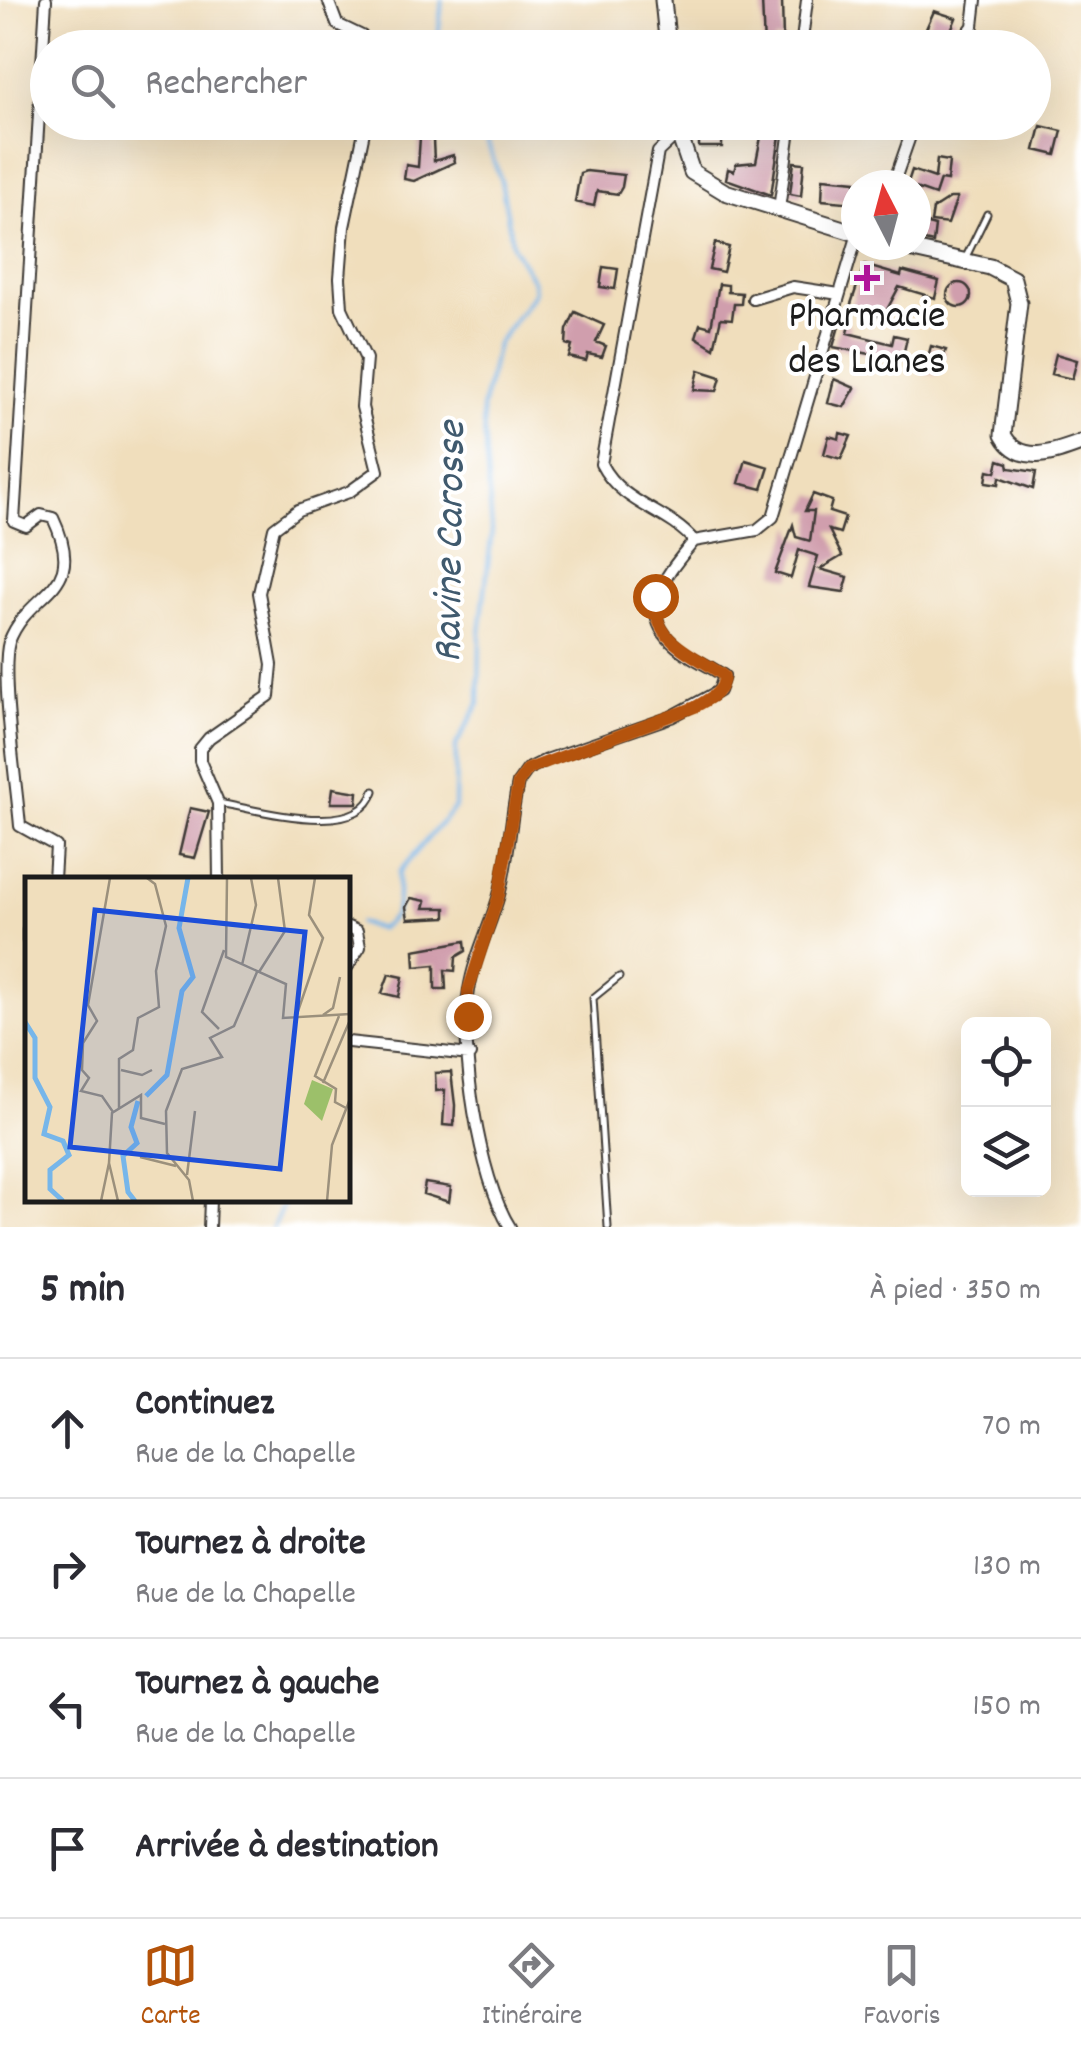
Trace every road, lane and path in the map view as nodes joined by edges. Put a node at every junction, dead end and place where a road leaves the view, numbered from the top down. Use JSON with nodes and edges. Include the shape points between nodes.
{"nodes":[{"id":1,"x":46,"y":0,"type":"edge"},
{"id":2,"x":328,"y":0,"type":"edge"},
{"id":3,"x":663,"y":0,"type":"edge"},
{"id":4,"x":808,"y":0,"type":"edge"},
{"id":5,"x":976,"y":0,"type":"edge"},
{"id":6,"x":44,"y":30,"type":"edge"},
{"id":7,"x":350,"y":30,"type":"edge"},
{"id":8,"x":666,"y":30,"type":"edge"},
{"id":9,"x":804,"y":30,"type":"edge"},
{"id":10,"x":971,"y":30,"type":"edge"},
{"id":11,"x":37,"y":140,"type":"edge"},
{"id":12,"x":362,"y":140,"type":"edge"},
{"id":13,"x":667,"y":140,"type":"edge"},
{"id":14,"x":680,"y":140,"type":"edge"},
{"id":15,"x":789,"y":140,"type":"edge"},
{"id":16,"x":909,"y":140,"type":"edge"},
{"id":17,"x":898,"y":170,"type":"edge"},
{"id":18,"x":779,"y":209,"type":"junction"},
{"id":19,"x":987,"y":214,"type":"dead end"},
{"id":20,"x":841,"y":231,"type":"edge"},
{"id":21,"x":931,"y":254,"type":"edge"},
{"id":22,"x":849,"y":260,"type":"edge"},
{"id":23,"x":964,"y":262,"type":"junction"},
{"id":24,"x":839,"y":294,"type":"junction"},
{"id":25,"x":753,"y":299,"type":"dead end"},
{"id":26,"x":1081,"y":443,"type":"edge"},
{"id":27,"x":694,"y":541,"type":"junction"},
{"id":28,"x":374,"y":791,"type":"dead end"},
{"id":29,"x":218,"y":803,"type":"junction"},
{"id":30,"x":54,"y":877,"type":"edge"},
{"id":31,"x":219,"y":877,"type":"edge"},
{"id":32,"x":350,"y":928,"type":"edge"},
{"id":33,"x":350,"y":963,"type":"edge"},
{"id":34,"x":619,"y":977,"type":"dead end"},
{"id":35,"x":350,"y":1042,"type":"edge"},
{"id":36,"x":470,"y":1055,"type":"junction"},
{"id":37,"x":210,"y":1202,"type":"edge"},
{"id":38,"x":209,"y":1227,"type":"edge"},
{"id":39,"x":510,"y":1227,"type":"edge"},
{"id":40,"x":608,"y":1227,"type":"edge"}],
"edges":[{"from":1,"to":6,"type":"street"},
{"from":2,"to":7,"type":"street","via":[[337,24]]},
{"from":3,"to":8,"type":"main road"},
{"from":4,"to":9,"type":"street"},
{"from":5,"to":10,"type":"street"},
{"from":11,"to":30,"type":"street","via":[[14,521],[26,526],[40,515],[53,518],[67,547],[66,566],[8,644],[8,690],[20,826],[56,846]]},
{"from":12,"to":29,"type":"street","via":[[340,278],[342,308],[366,359],[362,407],[378,471],[274,528],[259,593],[273,682],[269,696],[200,750]]},
{"from":13,"to":27,"type":"street","via":[[658,152],[601,464],[628,498]]},
{"from":14,"to":18,"type":"main road","via":[[692,172],[725,192]]},
{"from":15,"to":18,"type":"street"},
{"from":16,"to":17,"type":"street"},
{"from":18,"to":20,"type":"main road"},
{"from":19,"to":23,"type":"lane"},
{"from":21,"to":23,"type":"main road"},
{"from":22,"to":24,"type":"street"},
{"from":23,"to":26,"type":"main road","via":[[1012,279],[1019,302],[1002,424],[1009,447],[1033,456]]},
{"from":24,"to":25,"type":"street","via":[[793,287]]},
{"from":24,"to":27,"type":"street","via":[[773,517],[757,530]]},
{"from":27,"to":36,"type":"street","via":[[655,596],[654,614],[676,648],[724,682],[695,707],[546,760],[518,783],[499,895],[468,991]]},
{"from":28,"to":29,"type":"lane","via":[[358,814],[329,820]]},
{"from":29,"to":31,"type":"street"},
{"from":32,"to":33,"type":"street","via":[[358,931],[360,947]]},
{"from":34,"to":40,"type":"lane","via":[[592,998]]},
{"from":35,"to":36,"type":"street"},
{"from":36,"to":39,"type":"street","via":[[481,1159]]},
{"from":37,"to":38,"type":"street"}]}
